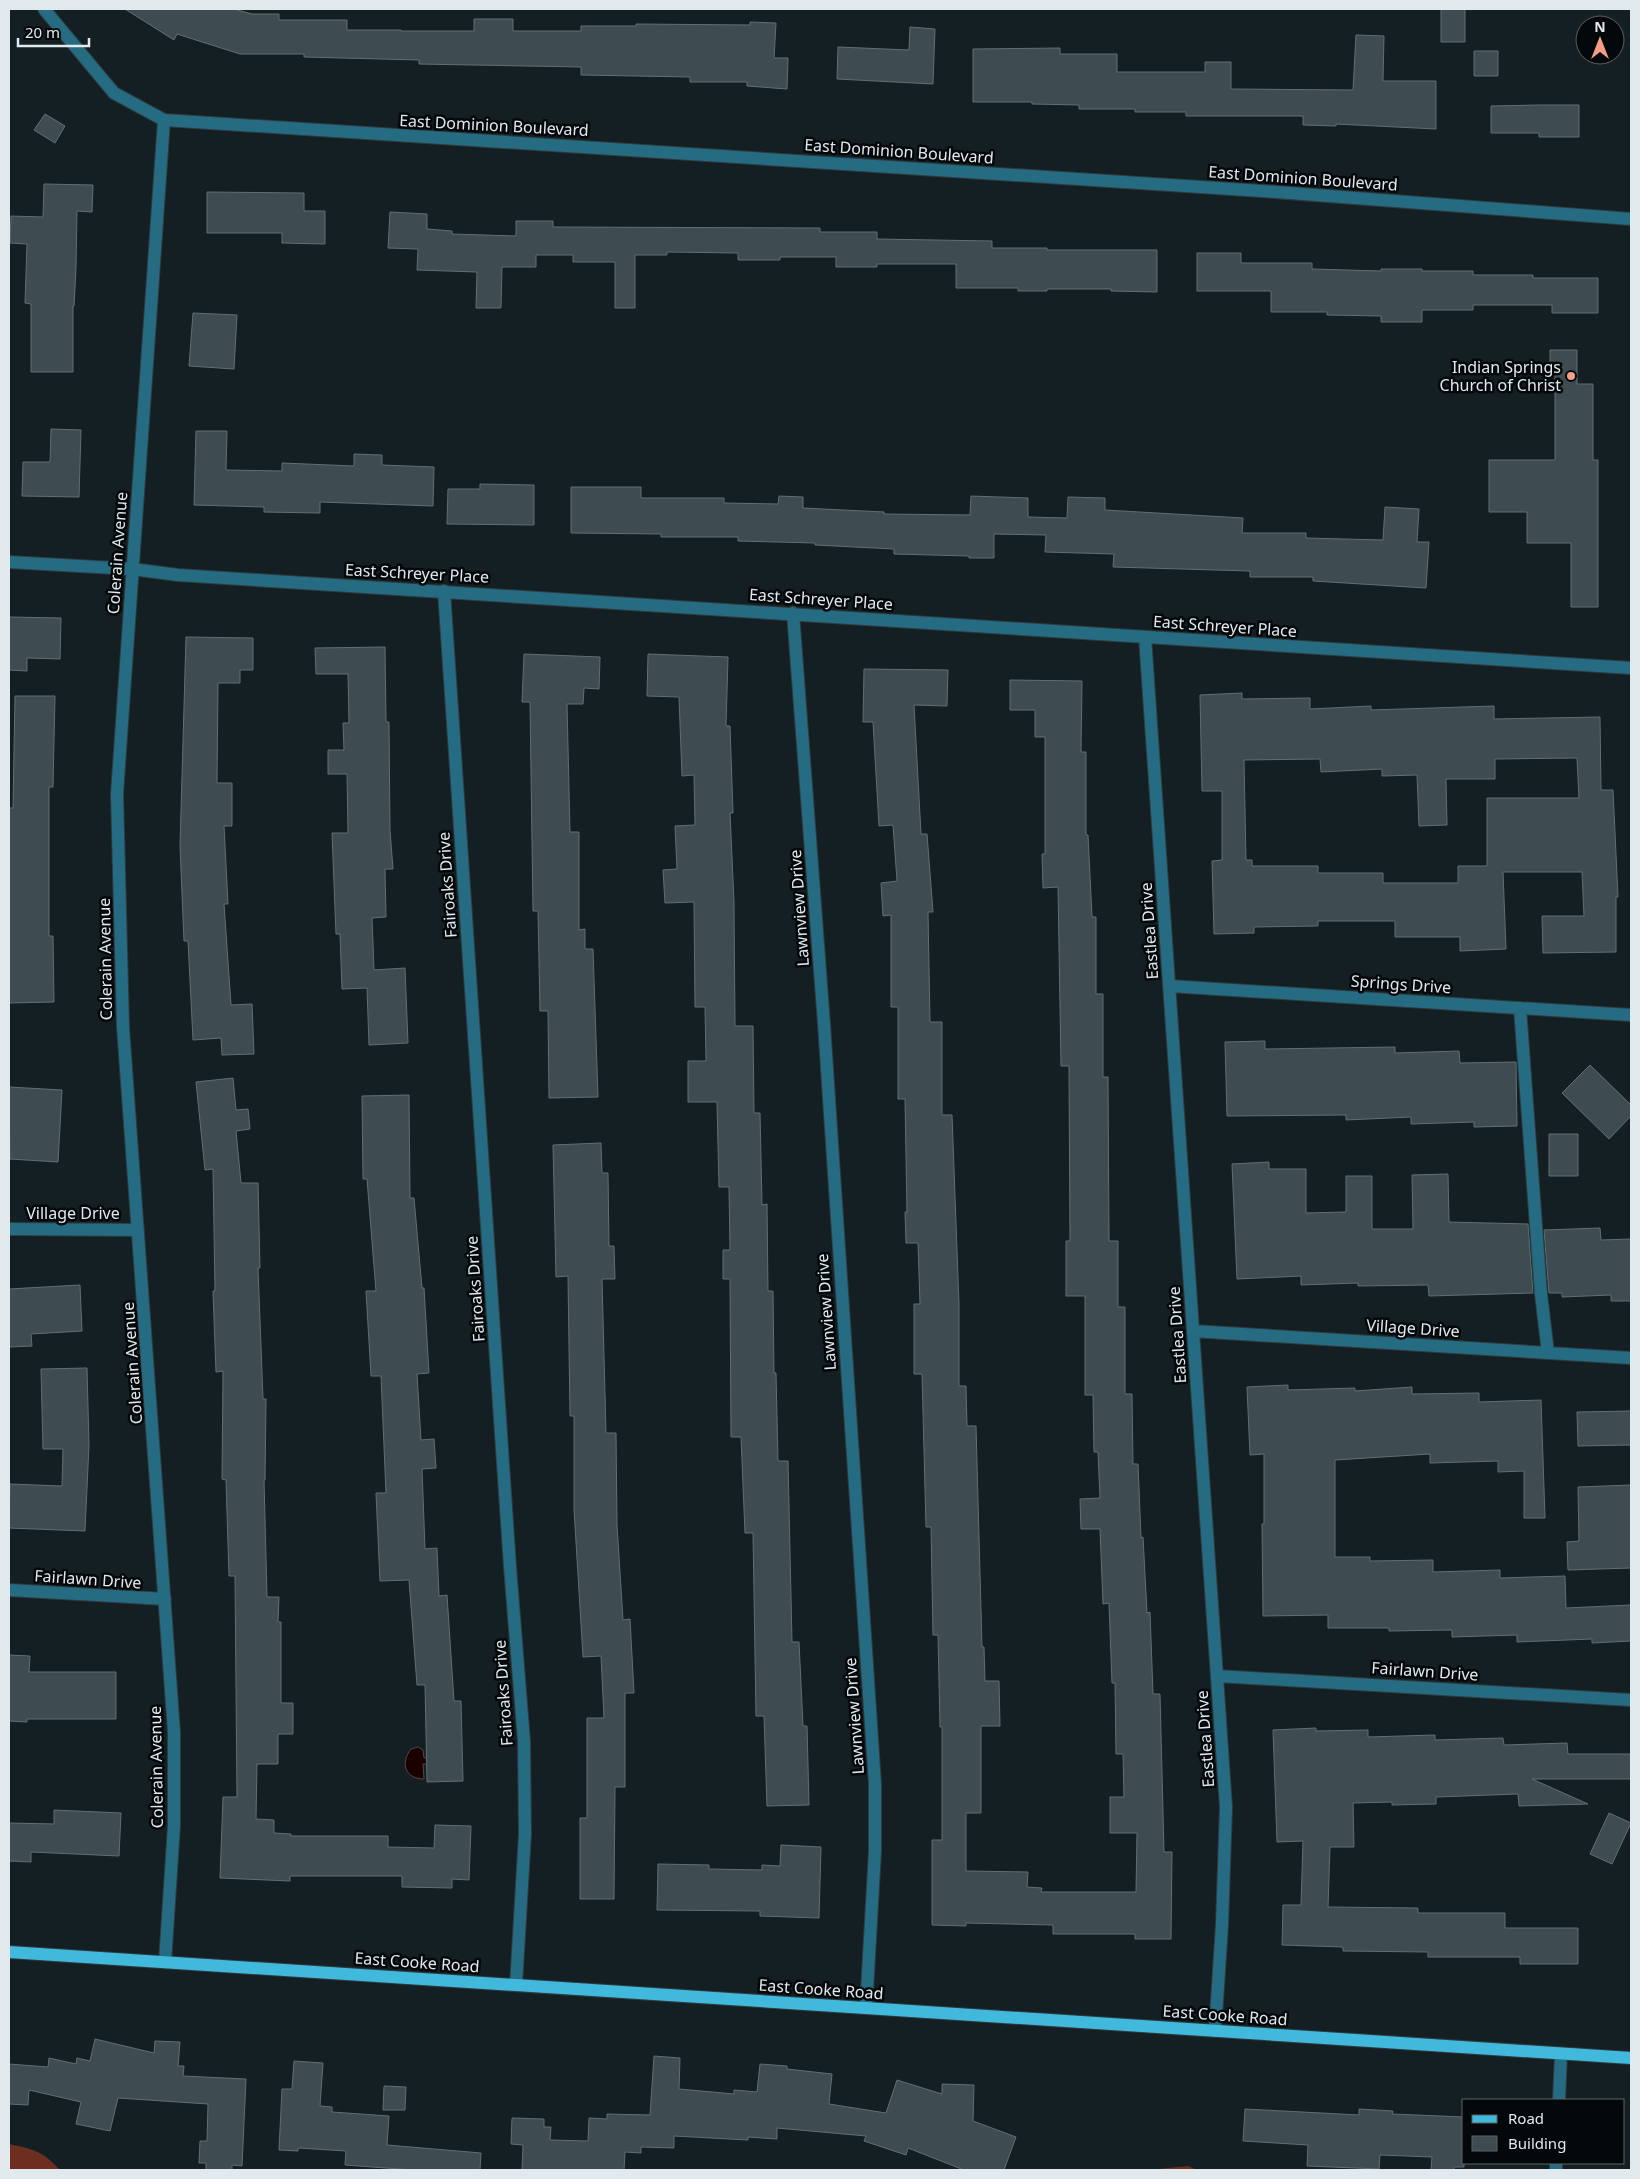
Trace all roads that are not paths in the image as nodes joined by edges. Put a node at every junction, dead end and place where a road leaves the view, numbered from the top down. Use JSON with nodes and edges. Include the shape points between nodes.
{"nodes":[{"id":1,"x":44,"y":9,"type":"edge"},
{"id":2,"x":164,"y":120,"type":"junction"},
{"id":3,"x":1631,"y":219,"type":"edge"},
{"id":4,"x":9,"y":562,"type":"edge"},
{"id":5,"x":132,"y":569,"type":"junction"},
{"id":6,"x":444,"y":590,"type":"junction"},
{"id":7,"x":793,"y":613,"type":"junction"},
{"id":8,"x":1145,"y":637,"type":"junction"},
{"id":9,"x":1631,"y":668,"type":"edge"},
{"id":10,"x":1169,"y":986,"type":"junction"},
{"id":11,"x":1520,"y":1008,"type":"junction"},
{"id":12,"x":1631,"y":1015,"type":"edge"},
{"id":13,"x":9,"y":1229,"type":"edge"},
{"id":14,"x":138,"y":1230,"type":"junction"},
{"id":15,"x":1193,"y":1332,"type":"junction"},
{"id":16,"x":1548,"y":1353,"type":"junction"},
{"id":17,"x":1631,"y":1358,"type":"edge"},
{"id":18,"x":9,"y":1590,"type":"edge"},
{"id":19,"x":165,"y":1599,"type":"junction"},
{"id":20,"x":1217,"y":1676,"type":"junction"},
{"id":21,"x":1631,"y":1700,"type":"edge"},
{"id":22,"x":9,"y":1952,"type":"edge"},
{"id":23,"x":165,"y":1962,"type":"junction"},
{"id":24,"x":516,"y":1985,"type":"junction"},
{"id":25,"x":866,"y":2008,"type":"junction"},
{"id":26,"x":1215,"y":2031,"type":"junction"},
{"id":27,"x":1561,"y":2054,"type":"junction"},
{"id":28,"x":1631,"y":2058,"type":"edge"},
{"id":29,"x":1558,"y":2099,"type":"edge"}],
"edges":[{"from":1,"to":2,"type":"street","via":[[114,93]]},
{"from":2,"to":3,"type":"street","name":"East Dominion Boulevard"},
{"from":2,"to":5,"type":"street","name":"Colerain Avenue"},
{"from":4,"to":5,"type":"street","name":"East Schreyer Place"},
{"from":5,"to":6,"type":"street","name":"East Schreyer Place","via":[[178,575]]},
{"from":5,"to":14,"type":"street","name":"Colerain Avenue","via":[[118,794],[123,1028]]},
{"from":6,"to":7,"type":"street","name":"East Schreyer Place"},
{"from":6,"to":24,"type":"street","name":"Fairoaks Drive","via":[[524,1741],[525,1834]]},
{"from":7,"to":8,"type":"street","name":"East Schreyer Place"},
{"from":7,"to":25,"type":"street","name":"Lawnview Drive","via":[[875,1784],[875,1850]]},
{"from":8,"to":9,"type":"street","name":"East Schreyer Place"},
{"from":8,"to":10,"type":"street","name":"Eastlea Drive"},
{"from":10,"to":11,"type":"street","name":"Springs Drive"},
{"from":10,"to":15,"type":"street","name":"Eastlea Drive"},
{"from":11,"to":12,"type":"street","name":"Springs Drive"},
{"from":11,"to":16,"type":"street"},
{"from":13,"to":14,"type":"street","name":"Village Drive"},
{"from":14,"to":19,"type":"street","name":"Colerain Avenue"},
{"from":15,"to":16,"type":"street","name":"Village Drive"},
{"from":15,"to":20,"type":"street","name":"Eastlea Drive"},
{"from":16,"to":17,"type":"street","name":"Village Drive"},
{"from":18,"to":19,"type":"street","name":"Fairlawn Drive"},
{"from":19,"to":23,"type":"street","name":"Colerain Avenue","via":[[174,1732],[174,1826]]},
{"from":20,"to":21,"type":"street","name":"Fairlawn Drive"},
{"from":20,"to":26,"type":"street","name":"Eastlea Drive","via":[[1226,1807]]},
{"from":22,"to":23,"type":"main road","name":"East Cooke Road"},
{"from":23,"to":24,"type":"main road","name":"East Cooke Road"},
{"from":24,"to":25,"type":"main road","name":"East Cooke Road"},
{"from":25,"to":26,"type":"main road","name":"East Cooke Road"},
{"from":26,"to":27,"type":"main road","name":"East Cooke Road"},
{"from":27,"to":28,"type":"main road","name":"East Cooke Road"},
{"from":27,"to":29,"type":"street"}]}
